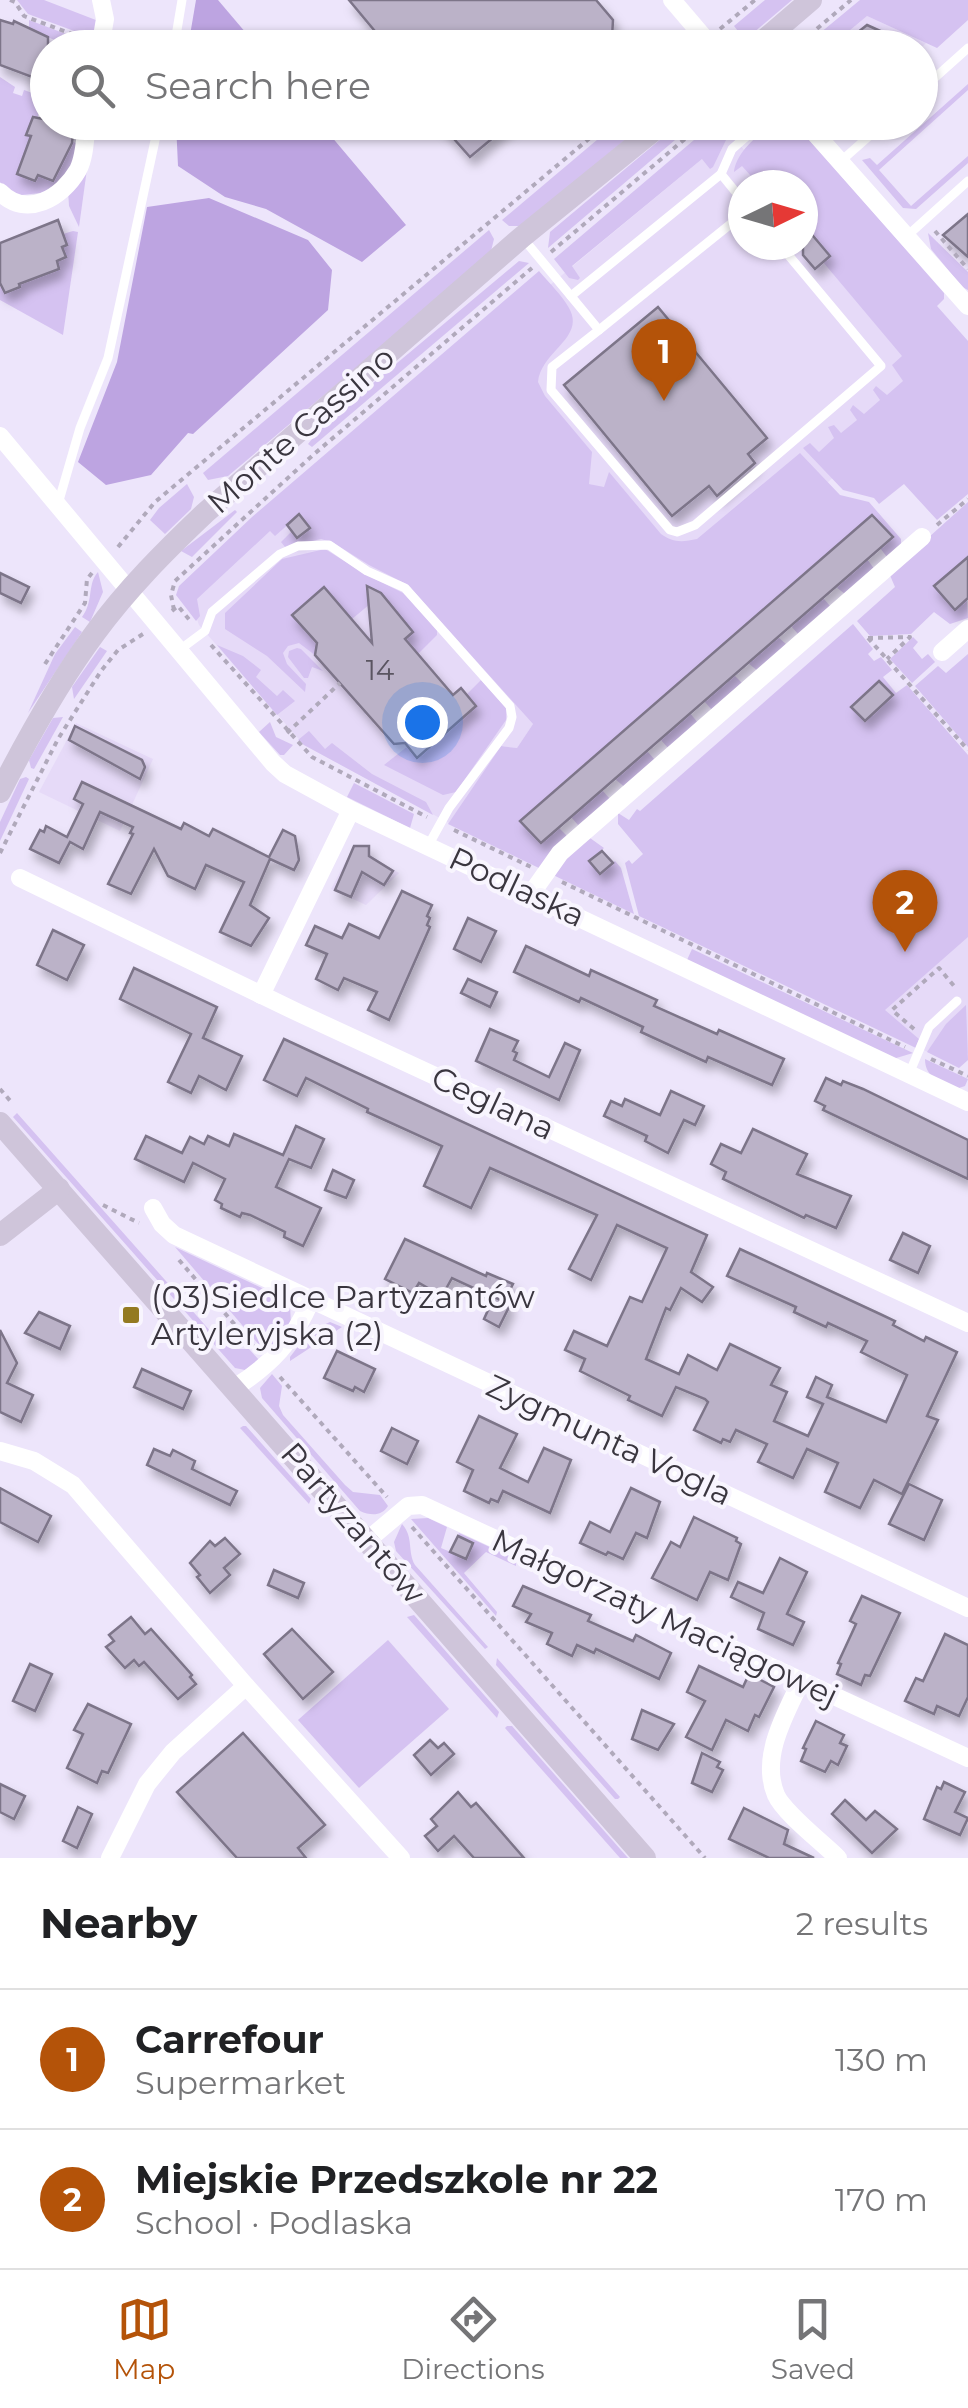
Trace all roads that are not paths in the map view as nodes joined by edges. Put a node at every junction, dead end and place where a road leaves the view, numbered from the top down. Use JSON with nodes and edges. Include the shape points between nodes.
{"nodes":[{"id":1,"x":101,"y":0,"type":"edge"},
{"id":2,"x":182,"y":0,"type":"edge"},
{"id":3,"x":672,"y":0,"type":"edge"},
{"id":4,"x":811,"y":0,"type":"edge"},
{"id":5,"x":103,"y":30,"type":"edge"},
{"id":6,"x":177,"y":30,"type":"edge"},
{"id":7,"x":698,"y":30,"type":"edge"},
{"id":8,"x":776,"y":30,"type":"edge"},
{"id":9,"x":968,"y":48,"type":"edge"},
{"id":10,"x":938,"y":74,"type":"edge"},
{"id":11,"x":85,"y":140,"type":"edge"},
{"id":12,"x":155,"y":140,"type":"edge"},
{"id":13,"x":642,"y":140,"type":"edge"},
{"id":14,"x":743,"y":140,"type":"edge"},
{"id":15,"x":822,"y":140,"type":"edge"},
{"id":16,"x":865,"y":140,"type":"edge"},
{"id":17,"x":841,"y":161,"type":"junction"},
{"id":18,"x":721,"y":174,"type":"junction"},
{"id":19,"x":968,"y":182,"type":"edge"},
{"id":20,"x":728,"y":183,"type":"edge"},
{"id":21,"x":0,"y":192,"type":"edge"},
{"id":22,"x":728,"y":226,"type":"edge"},
{"id":23,"x":907,"y":236,"type":"junction"},
{"id":24,"x":522,"y":238,"type":"junction"},
{"id":25,"x":793,"y":260,"type":"edge"},
{"id":26,"x":571,"y":296,"type":"junction"},
{"id":27,"x":968,"y":306,"type":"edge"},
{"id":28,"x":599,"y":330,"type":"junction"},
{"id":29,"x":0,"y":436,"type":"edge"},
{"id":30,"x":58,"y":504,"type":"junction"},
{"id":31,"x":922,"y":537,"type":"dead end"},
{"id":32,"x":128,"y":592,"type":"junction"},
{"id":33,"x":968,"y":629,"type":"edge"},
{"id":34,"x":178,"y":651,"type":"junction"},
{"id":35,"x":942,"y":652,"type":"dead end"},
{"id":36,"x":0,"y":792,"type":"edge"},
{"id":37,"x":350,"y":810,"type":"junction"},
{"id":38,"x":428,"y":846,"type":"junction"},
{"id":39,"x":20,"y":878,"type":"dead end"},
{"id":40,"x":531,"y":894,"type":"junction"},
{"id":41,"x":261,"y":994,"type":"junction"},
{"id":42,"x":958,"y":996,"type":"road end"},
{"id":43,"x":910,"y":1074,"type":"junction"},
{"id":44,"x":968,"y":1102,"type":"edge"},
{"id":45,"x":0,"y":1123,"type":"edge"},
{"id":46,"x":59,"y":1189,"type":"junction"},
{"id":47,"x":153,"y":1208,"type":"dead end"},
{"id":48,"x":0,"y":1235,"type":"edge"},
{"id":49,"x":312,"y":1300,"type":"junction"},
{"id":50,"x":968,"y":1323,"type":"edge"},
{"id":51,"x":234,"y":1388,"type":"junction"},
{"id":52,"x":0,"y":1450,"type":"edge"},
{"id":53,"x":369,"y":1539,"type":"junction"},
{"id":54,"x":968,"y":1608,"type":"edge"},
{"id":55,"x":802,"y":1681,"type":"junction"},
{"id":56,"x":246,"y":1686,"type":"junction"},
{"id":57,"x":968,"y":1758,"type":"edge"},
{"id":58,"x":110,"y":1858,"type":"edge"},
{"id":59,"x":401,"y":1858,"type":"edge"},
{"id":60,"x":645,"y":1858,"type":"edge"},
{"id":61,"x":838,"y":1858,"type":"edge"}],
"edges":[{"from":1,"to":5,"type":"street"},
{"from":2,"to":6,"type":"lane"},
{"from":3,"to":7,"type":"street"},
{"from":4,"to":8,"type":"main road"},
{"from":9,"to":10,"type":"lane"},
{"from":11,"to":21,"type":"street","via":[[80,164],[57,195],[24,205]]},
{"from":12,"to":30,"type":"lane","via":[[108,358]]},
{"from":13,"to":24,"type":"main road","name":"Monte Cassino"},
{"from":14,"to":18,"type":"lane"},
{"from":15,"to":17,"type":"street"},
{"from":16,"to":17,"type":"lane"},
{"from":17,"to":23,"type":"street"},
{"from":18,"to":20,"type":"lane"},
{"from":18,"to":26,"type":"lane"},
{"from":19,"to":23,"type":"lane"},
{"from":22,"to":28,"type":"lane"},
{"from":23,"to":27,"type":"street"},
{"from":24,"to":26,"type":"lane"},
{"from":24,"to":32,"type":"main road","name":"Monte Cassino","via":[[205,513]]},
{"from":25,"to":28,"type":"lane","via":[[881,366],[686,530],[670,530],[551,390],[552,367]]},
{"from":26,"to":28,"type":"lane"},
{"from":29,"to":30,"type":"street","name":"Podlaska"},
{"from":30,"to":32,"type":"street","name":"Podlaska"},
{"from":31,"to":40,"type":"street","via":[[560,853]]},
{"from":32,"to":34,"type":"street","name":"Podlaska"},
{"from":32,"to":36,"type":"main road","name":"Monte Cassino","via":[[33,727]]},
{"from":33,"to":35,"type":"street"},
{"from":34,"to":37,"type":"street","name":"Podlaska","via":[[273,763]]},
{"from":34,"to":38,"type":"lane","via":[[200,634],[212,612],[298,546],[329,545],[405,588],[510,706],[512,717]]},
{"from":37,"to":38,"type":"street","name":"Podlaska"},
{"from":37,"to":41,"type":"street"},
{"from":38,"to":40,"type":"street","name":"Podlaska"},
{"from":39,"to":41,"type":"street","name":"Ceglana"},
{"from":40,"to":43,"type":"street","name":"Podlaska"},
{"from":41,"to":50,"type":"street","name":"Ceglana"},
{"from":42,"to":43,"type":"lane","via":[[929,1027]]},
{"from":43,"to":44,"type":"street","name":"Podlaska"},
{"from":45,"to":46,"type":"main road","name":"Partyzantów"},
{"from":46,"to":48,"type":"main road"},
{"from":46,"to":51,"type":"main road","name":"Partyzantów"},
{"from":47,"to":49,"type":"street","name":"Zygmunta Vogla","via":[[174,1235]]},
{"from":49,"to":51,"type":"street","via":[[283,1350]]},
{"from":49,"to":54,"type":"street","name":"Zygmunta Vogla"},
{"from":51,"to":53,"type":"main road","name":"Partyzantów"},
{"from":52,"to":56,"type":"street","via":[[73,1485]]},
{"from":53,"to":55,"type":"street","name":"Małgorzaty Maciągowej","via":[[408,1506],[422,1505]]},
{"from":53,"to":60,"type":"main road","name":"Partyzantów"},
{"from":55,"to":57,"type":"street","name":"Małgorzaty Maciągowej"},
{"from":55,"to":61,"type":"street","via":[[770,1766],[777,1798]]},
{"from":56,"to":58,"type":"street","via":[[147,1784]]},
{"from":56,"to":59,"type":"street"}]}
